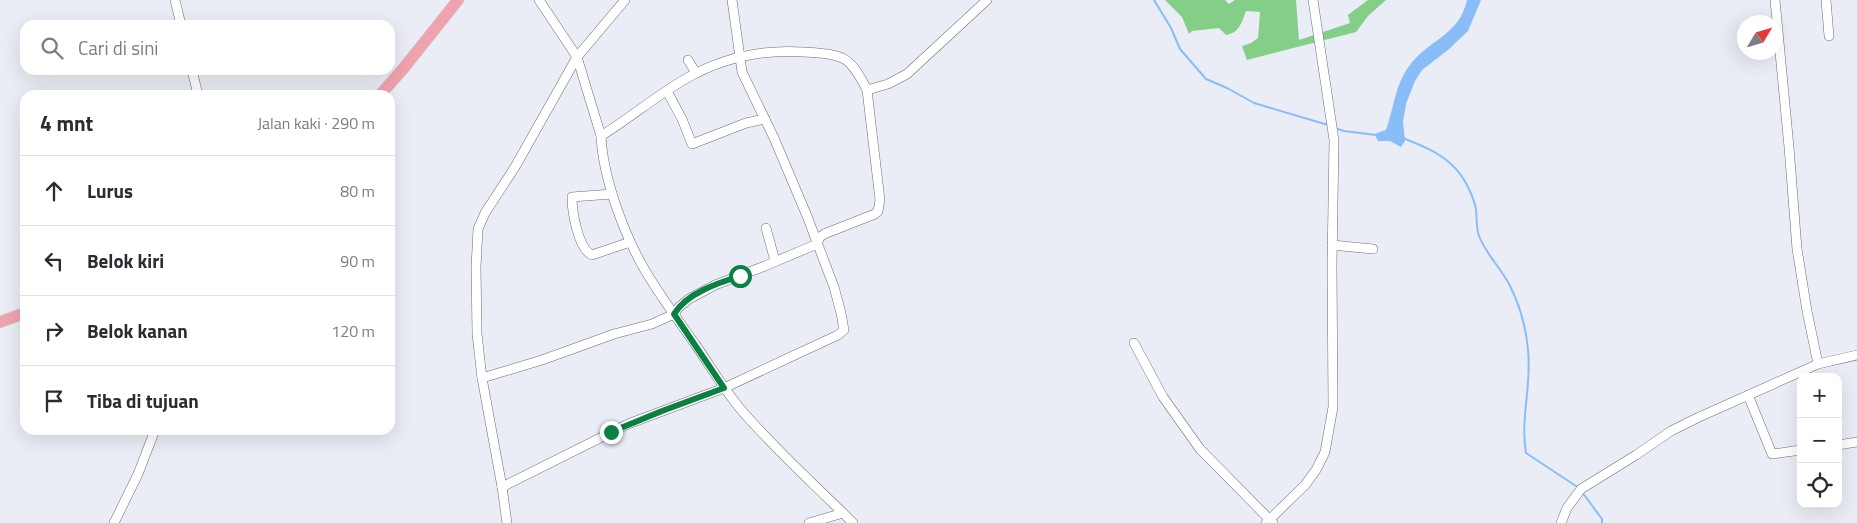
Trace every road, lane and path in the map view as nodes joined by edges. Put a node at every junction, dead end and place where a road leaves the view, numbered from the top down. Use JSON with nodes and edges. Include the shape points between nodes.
{"nodes":[{"id":1,"x":175,"y":0,"type":"edge"},
{"id":2,"x":458,"y":0,"type":"edge"},
{"id":3,"x":539,"y":0,"type":"edge"},
{"id":4,"x":625,"y":0,"type":"edge"},
{"id":5,"x":732,"y":0,"type":"edge"},
{"id":6,"x":987,"y":0,"type":"edge"},
{"id":7,"x":1313,"y":0,"type":"edge"},
{"id":8,"x":1775,"y":0,"type":"edge"},
{"id":9,"x":1826,"y":0,"type":"edge"},
{"id":10,"x":180,"y":20,"type":"edge"},
{"id":11,"x":1829,"y":36,"type":"dead end"},
{"id":12,"x":740,"y":56,"type":"junction"},
{"id":13,"x":577,"y":57,"type":"junction"},
{"id":14,"x":688,"y":60,"type":"dead end"},
{"id":15,"x":696,"y":73,"type":"junction"},
{"id":16,"x":193,"y":75,"type":"edge"},
{"id":17,"x":197,"y":90,"type":"edge"},
{"id":18,"x":384,"y":90,"type":"edge"},
{"id":19,"x":867,"y":90,"type":"junction"},
{"id":20,"x":667,"y":91,"type":"junction"},
{"id":21,"x":765,"y":119,"type":"junction"},
{"id":22,"x":601,"y":136,"type":"junction"},
{"id":23,"x":612,"y":194,"type":"junction"},
{"id":24,"x":766,"y":228,"type":"dead end"},
{"id":25,"x":630,"y":242,"type":"junction"},
{"id":26,"x":817,"y":244,"type":"junction"},
{"id":27,"x":1332,"y":245,"type":"junction"},
{"id":28,"x":1373,"y":248,"type":"dead end"},
{"id":29,"x":775,"y":261,"type":"junction"},
{"id":30,"x":674,"y":314,"type":"junction"},
{"id":31,"x":20,"y":315,"type":"edge"},
{"id":32,"x":0,"y":322,"type":"edge"},
{"id":33,"x":1134,"y":343,"type":"dead end"},
{"id":34,"x":1857,"y":354,"type":"edge"},
{"id":35,"x":1818,"y":364,"type":"junction"},
{"id":36,"x":482,"y":378,"type":"junction"},
{"id":37,"x":724,"y":388,"type":"junction"},
{"id":38,"x":1748,"y":395,"type":"junction"},
{"id":39,"x":153,"y":435,"type":"edge"},
{"id":40,"x":1857,"y":442,"type":"edge"},
{"id":41,"x":1842,"y":444,"type":"edge"},
{"id":42,"x":1797,"y":451,"type":"edge"},
{"id":43,"x":502,"y":487,"type":"junction"},
{"id":44,"x":843,"y":513,"type":"junction"},
{"id":45,"x":1270,"y":522,"type":"edge"},
{"id":46,"x":114,"y":523,"type":"edge"},
{"id":47,"x":507,"y":523,"type":"edge"},
{"id":48,"x":809,"y":523,"type":"edge"},
{"id":49,"x":853,"y":523,"type":"edge"},
{"id":50,"x":1561,"y":523,"type":"edge"}],
"edges":[{"from":1,"to":10,"type":"street"},
{"from":2,"to":18,"type":"main road"},
{"from":3,"to":13,"type":"street"},
{"from":4,"to":13,"type":"street"},
{"from":5,"to":12,"type":"street"},
{"from":6,"to":19,"type":"street","via":[[907,74]]},
{"from":7,"to":27,"type":"street","via":[[1334,140]]},
{"from":8,"to":35,"type":"street","via":[[1796,249]]},
{"from":9,"to":11,"type":"street"},
{"from":12,"to":15,"type":"street"},
{"from":12,"to":19,"type":"street","via":[[788,51],[826,53],[840,57],[854,67]]},
{"from":12,"to":21,"type":"street","via":[[742,72]]},
{"from":13,"to":22,"type":"street"},
{"from":13,"to":36,"type":"street","via":[[480,223],[476,300]]},
{"from":14,"to":15,"type":"street"},
{"from":15,"to":20,"type":"street"},
{"from":16,"to":17,"type":"street"},
{"from":19,"to":26,"type":"street","via":[[880,200],[878,211],[822,235]]},
{"from":20,"to":21,"type":"street","via":[[692,144]]},
{"from":20,"to":22,"type":"street"},
{"from":21,"to":26,"type":"street"},
{"from":22,"to":23,"type":"street"},
{"from":23,"to":25,"type":"street"},
{"from":23,"to":25,"type":"street","via":[[572,197],[579,234],[587,252],[592,255]]},
{"from":24,"to":29,"type":"street"},
{"from":25,"to":30,"type":"street"},
{"from":26,"to":29,"type":"street"},
{"from":26,"to":37,"type":"street","via":[[834,287],[844,330]]},
{"from":27,"to":28,"type":"street"},
{"from":27,"to":45,"type":"street","via":[[1333,407],[1328,440],[1316,470]]},
{"from":29,"to":30,"type":"street","via":[[715,284],[683,303]]},
{"from":30,"to":36,"type":"street","via":[[652,324]]},
{"from":30,"to":37,"type":"street"},
{"from":31,"to":32,"type":"main road"},
{"from":33,"to":45,"type":"street","via":[[1163,397],[1200,449]]},
{"from":34,"to":35,"type":"street"},
{"from":35,"to":38,"type":"street"},
{"from":36,"to":43,"type":"street"},
{"from":37,"to":43,"type":"street","via":[[628,424]]},
{"from":37,"to":44,"type":"street","via":[[765,436]]},
{"from":38,"to":42,"type":"street","via":[[1772,454]]},
{"from":38,"to":50,"type":"street","via":[[1671,431],[1586,486],[1567,508]]},
{"from":39,"to":46,"type":"street"},
{"from":40,"to":41,"type":"street"},
{"from":43,"to":47,"type":"street"},
{"from":44,"to":48,"type":"street"},
{"from":44,"to":49,"type":"street"}]}
